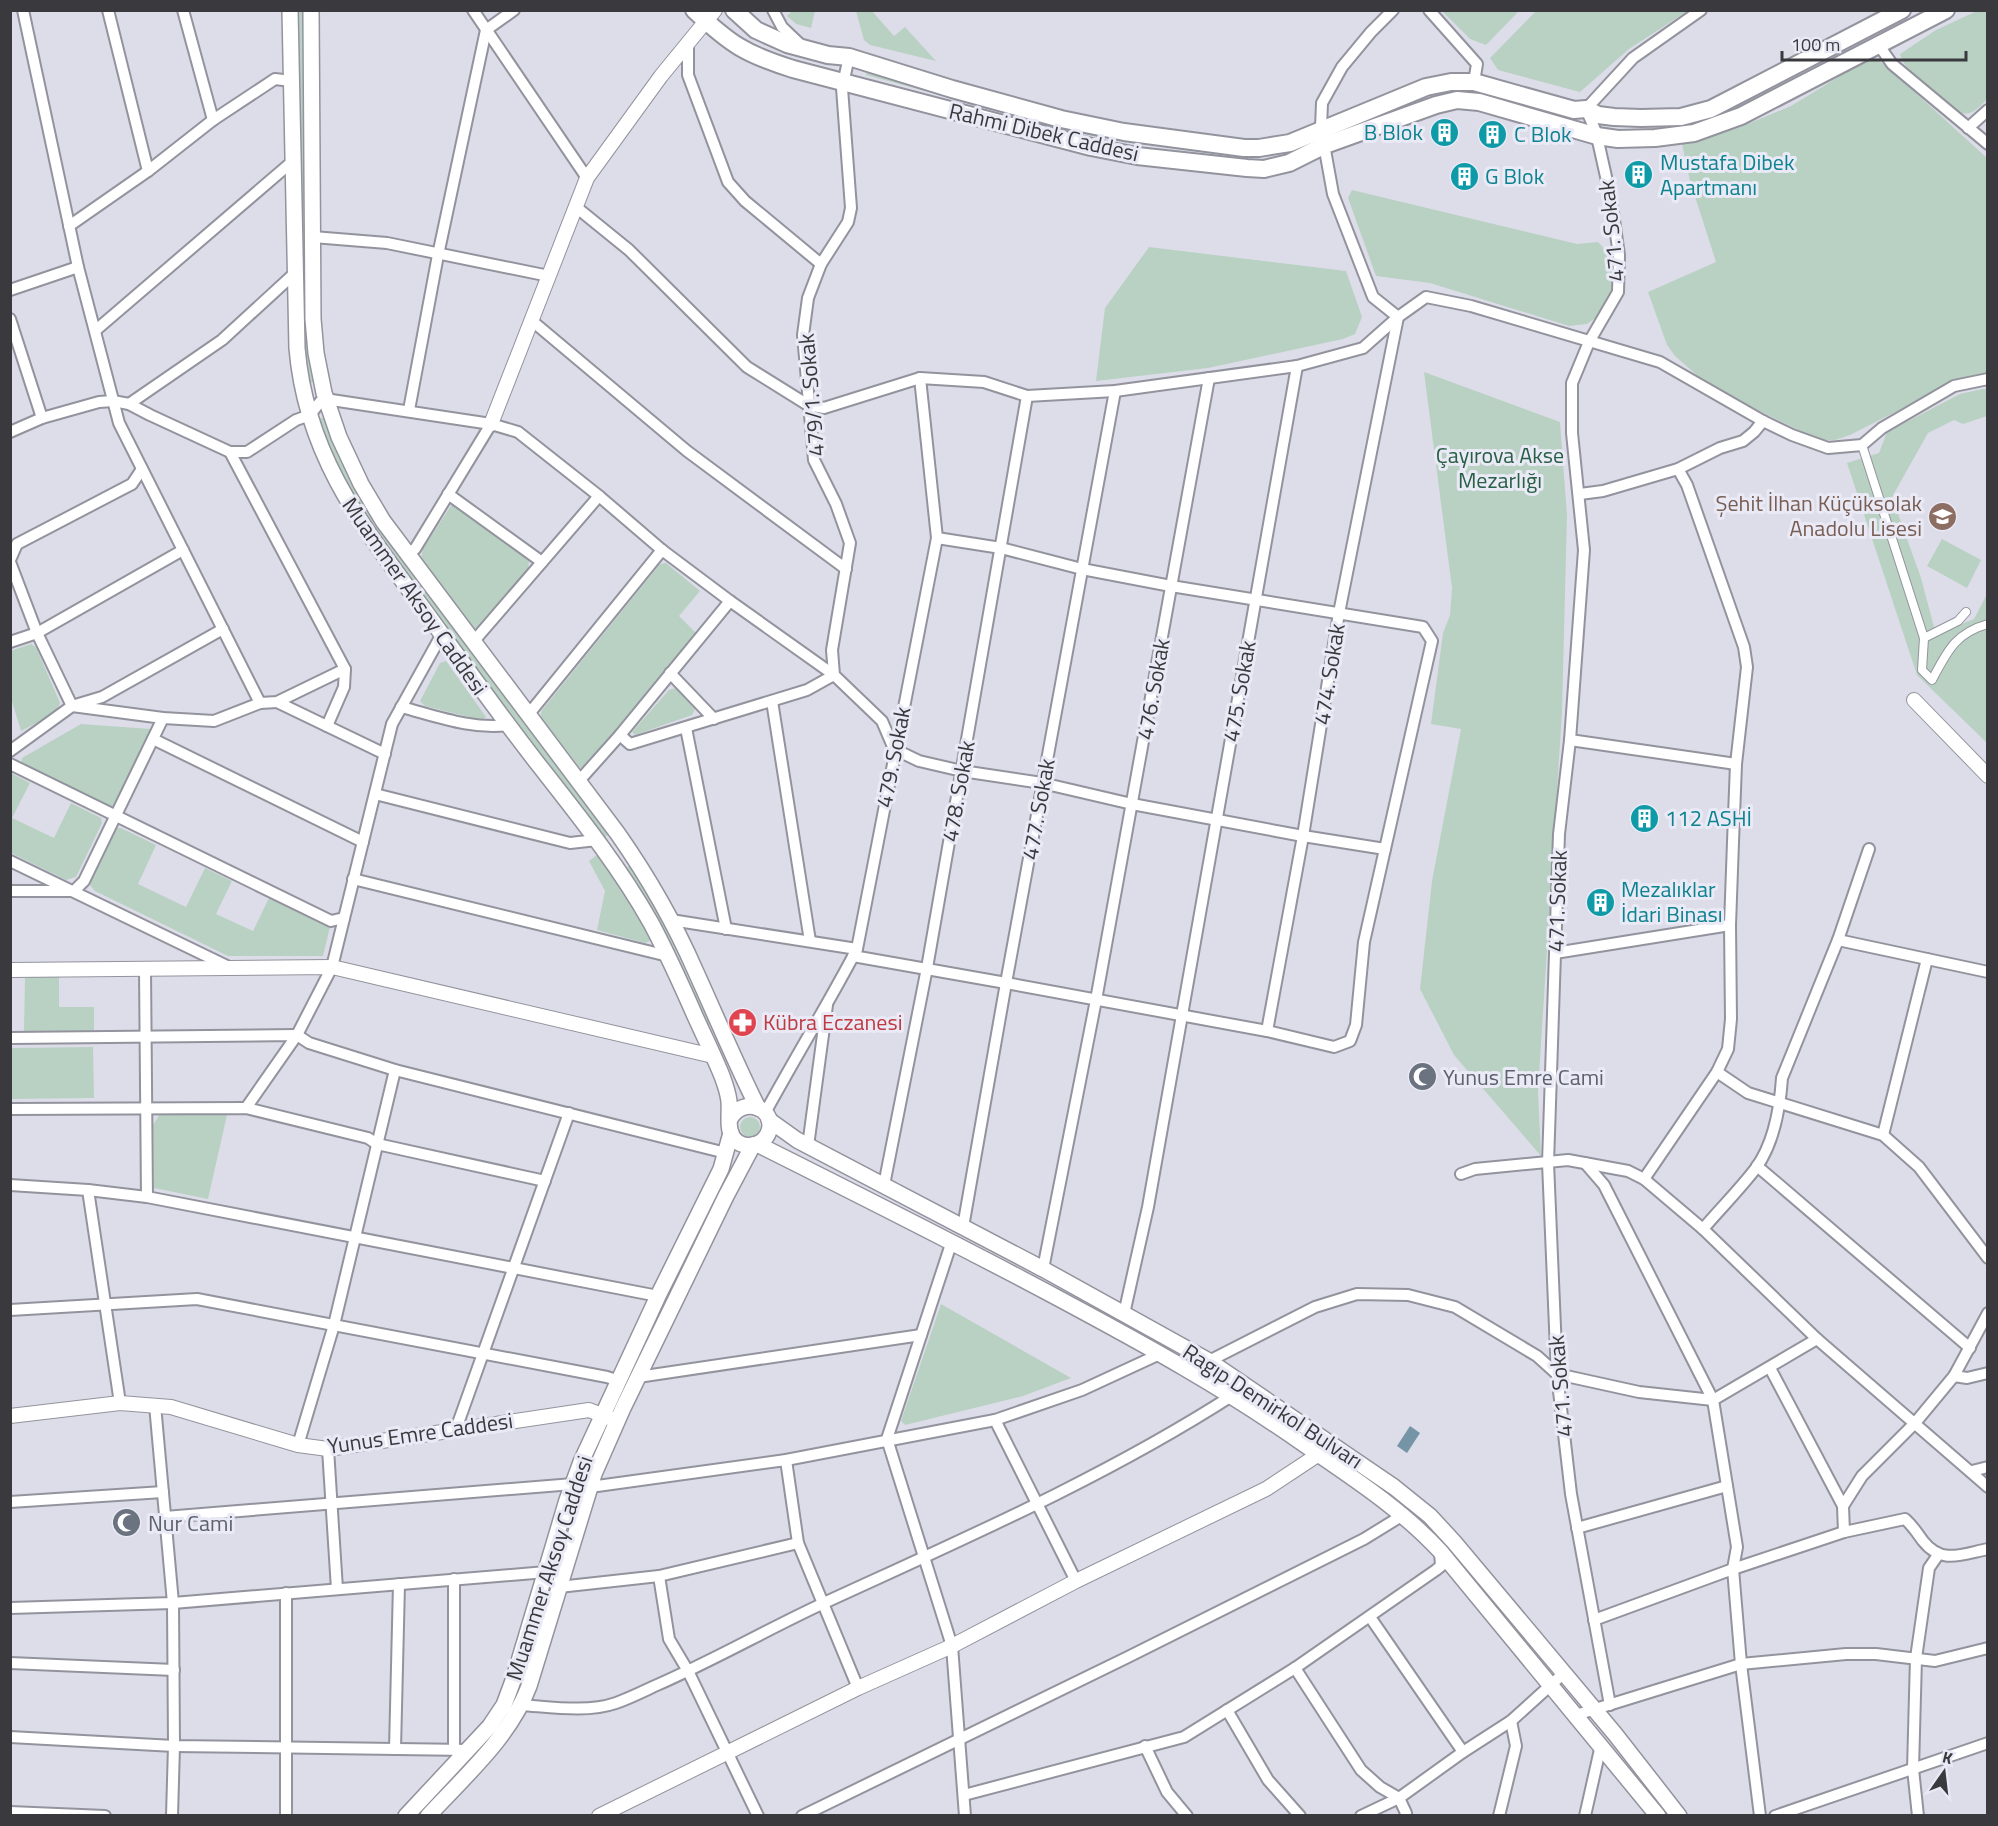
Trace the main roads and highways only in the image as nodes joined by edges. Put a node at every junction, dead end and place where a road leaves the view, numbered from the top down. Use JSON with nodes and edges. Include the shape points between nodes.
{"nodes":[{"id":1,"x":290,"y":10,"type":"edge"},
{"id":2,"x":311,"y":10,"type":"edge"},
{"id":3,"x":734,"y":10,"type":"edge"},
{"id":4,"x":1902,"y":10,"type":"edge"},
{"id":5,"x":1946,"y":10,"type":"edge"},
{"id":6,"x":705,"y":14,"type":"edge"},
{"id":7,"x":1323,"y":137,"type":"junction"},
{"id":8,"x":764,"y":1114,"type":"junction"},
{"id":9,"x":731,"y":1126,"type":"junction"},
{"id":10,"x":755,"y":1145,"type":"junction"},
{"id":11,"x":610,"y":1418,"type":"junction"},
{"id":12,"x":406,"y":1815,"type":"edge"},
{"id":13,"x":428,"y":1815,"type":"edge"},
{"id":14,"x":1658,"y":1815,"type":"edge"},
{"id":15,"x":1679,"y":1815,"type":"edge"}],
"edges":[{"from":1,"to":9,"type":"main road","name":"Muammer Aksoy Caddesi","via":[[298,363],[321,450],[359,521],[634,894],[668,956],[713,1056],[726,1088]]},
{"from":2,"to":8,"type":"main road","via":[[314,336],[325,399],[339,437],[383,521],[637,861],[670,920]]},
{"from":3,"to":7,"type":"main road","name":"Rahmi Dibek Caddesi","via":[[756,30],[805,49],[849,57],[1097,128],[1259,148]]},
{"from":4,"to":7,"type":"main road","name":"Rahmi Dibek Caddesi","via":[[1711,109],[1681,117],[1598,115],[1474,82],[1451,82],[1426,87]]},
{"from":5,"to":7,"type":"main road","name":"Rahmi Dibek Caddesi","via":[[1741,116],[1676,136],[1597,136],[1479,102],[1457,100]]},
{"from":6,"to":7,"type":"main road","name":"Rahmi Dibek Caddesi","via":[[722,37],[751,55],[793,69],[1069,142],[1137,156],[1264,169],[1289,163]]},
{"from":8,"to":9,"type":"main road","via":[[748,1106],[739,1108]]},
{"from":8,"to":10,"type":"main road","via":[[768,1134]]},
{"from":8,"to":15,"type":"main road","name":"Ragıp Demirkol Bulvarı","via":[[789,1136],[1209,1361],[1418,1506],[1454,1542]]},
{"from":9,"to":10,"type":"main road","via":[[740,1143]]},
{"from":9,"to":11,"type":"main road","name":"Muammer Aksoy Caddesi","via":[[726,1153],[712,1187],[619,1381]]},
{"from":10,"to":11,"type":"main road","via":[[638,1377]]},
{"from":10,"to":14,"type":"main road","name":"Ragıp Demirkol Bulvarı","via":[[952,1241],[1162,1353],[1233,1395],[1367,1487],[1440,1551]]},
{"from":11,"to":12,"type":"main road","name":"Muammer Aksoy Caddesi","via":[[573,1484],[509,1695],[490,1726],[461,1750]]},
{"from":11,"to":13,"type":"main road","via":[[521,1706],[503,1733]]}]}
